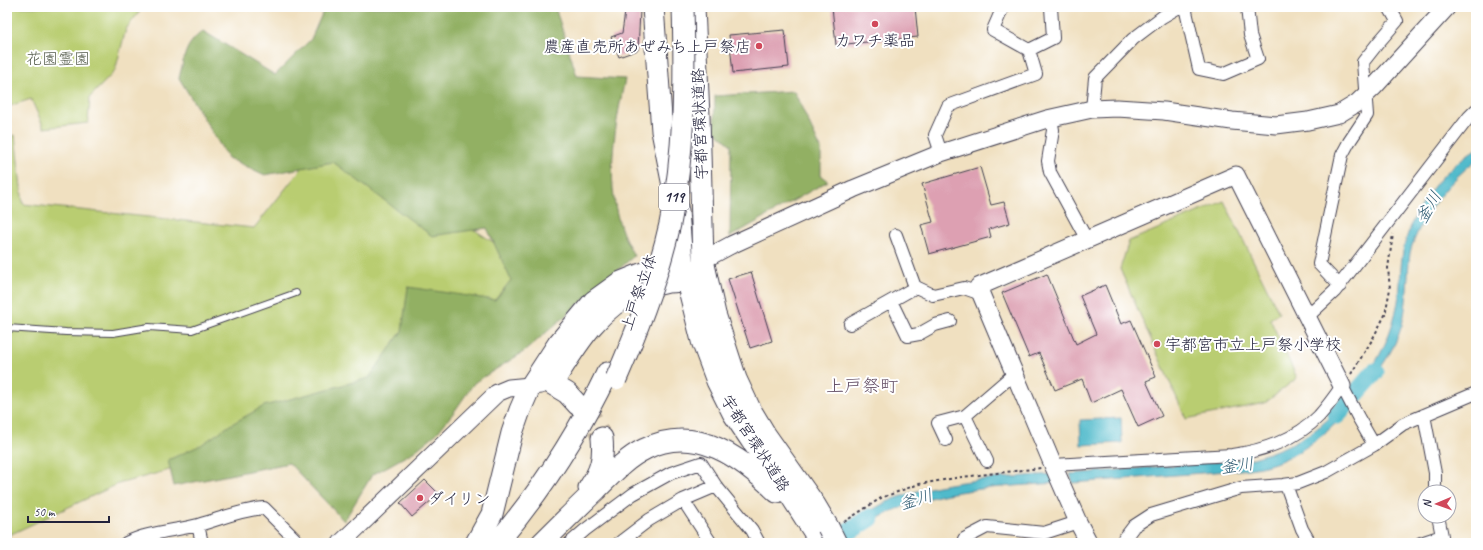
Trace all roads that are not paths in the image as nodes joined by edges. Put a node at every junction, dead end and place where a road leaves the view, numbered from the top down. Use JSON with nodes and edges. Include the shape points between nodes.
{"nodes":[{"id":1,"x":653,"y":7,"type":"edge"},
{"id":2,"x":673,"y":7,"type":"edge"},
{"id":3,"x":683,"y":7,"type":"edge"},
{"id":4,"x":694,"y":7,"type":"edge"},
{"id":5,"x":1003,"y":7,"type":"edge"},
{"id":6,"x":1051,"y":7,"type":"edge"},
{"id":7,"x":1179,"y":7,"type":"edge"},
{"id":8,"x":1185,"y":7,"type":"edge"},
{"id":9,"x":1247,"y":7,"type":"edge"},
{"id":10,"x":1389,"y":7,"type":"edge"},
{"id":11,"x":1447,"y":7,"type":"edge"},
{"id":12,"x":1029,"y":50,"type":"junction"},
{"id":13,"x":1366,"y":95,"type":"junction"},
{"id":14,"x":1092,"y":109,"type":"junction"},
{"id":15,"x":1476,"y":110,"type":"edge"},
{"id":16,"x":1051,"y":118,"type":"junction"},
{"id":17,"x":941,"y":153,"type":"junction"},
{"id":18,"x":896,"y":235,"type":"dead end"},
{"id":19,"x":1086,"y":240,"type":"junction"},
{"id":20,"x":703,"y":260,"type":"junction"},
{"id":21,"x":684,"y":270,"type":"junction"},
{"id":22,"x":1340,"y":286,"type":"junction"},
{"id":23,"x":915,"y":287,"type":"junction"},
{"id":24,"x":296,"y":293,"type":"dead end"},
{"id":25,"x":981,"y":294,"type":"junction"},
{"id":26,"x":891,"y":301,"type":"junction"},
{"id":27,"x":1307,"y":317,"type":"junction"},
{"id":28,"x":950,"y":321,"type":"dead end"},
{"id":29,"x":850,"y":324,"type":"dead end"},
{"id":30,"x":7,"y":328,"type":"edge"},
{"id":31,"x":1015,"y":373,"type":"junction"},
{"id":32,"x":612,"y":376,"type":"junction"},
{"id":33,"x":552,"y":384,"type":"junction"},
{"id":34,"x":1342,"y":386,"type":"junction"},
{"id":35,"x":530,"y":387,"type":"junction"},
{"id":36,"x":1476,"y":393,"type":"edge"},
{"id":37,"x":578,"y":405,"type":"tunnel mouth"},
{"id":38,"x":1424,"y":415,"type":"junction"},
{"id":39,"x":965,"y":416,"type":"junction"},
{"id":40,"x":602,"y":438,"type":"tunnel mouth"},
{"id":41,"x":946,"y":440,"type":"dead end"},
{"id":42,"x":1374,"y":445,"type":"junction"},
{"id":43,"x":986,"y":461,"type":"dead end"},
{"id":44,"x":1053,"y":465,"type":"junction"},
{"id":45,"x":1435,"y":484,"type":"edge"},
{"id":46,"x":1286,"y":485,"type":"junction"},
{"id":47,"x":716,"y":486,"type":"junction"},
{"id":48,"x":683,"y":500,"type":"junction"},
{"id":49,"x":1078,"y":522,"type":"junction"},
{"id":50,"x":1440,"y":524,"type":"edge"},
{"id":51,"x":198,"y":525,"type":"junction"},
{"id":52,"x":829,"y":534,"type":"edge"},
{"id":53,"x":555,"y":539,"type":"edge"},
{"id":54,"x":126,"y":543,"type":"edge"},
{"id":55,"x":202,"y":543,"type":"edge"},
{"id":56,"x":299,"y":543,"type":"edge"},
{"id":57,"x":341,"y":543,"type":"edge"},
{"id":58,"x":476,"y":543,"type":"edge"},
{"id":59,"x":497,"y":543,"type":"edge"},
{"id":60,"x":516,"y":543,"type":"edge"},
{"id":61,"x":619,"y":543,"type":"edge"},
{"id":62,"x":711,"y":543,"type":"edge"},
{"id":63,"x":759,"y":543,"type":"edge"},
{"id":64,"x":966,"y":543,"type":"edge"},
{"id":65,"x":1089,"y":543,"type":"edge"},
{"id":66,"x":1121,"y":543,"type":"edge"},
{"id":67,"x":1310,"y":543,"type":"edge"},
{"id":68,"x":1422,"y":543,"type":"edge"}],
"edges":[{"from":1,"to":21,"type":"highway","name":"宇都宮環状道路","number":"119","via":[[662,132],[678,211]]},
{"from":2,"to":32,"type":"highway","name":"上戸祭立体","number":"119","via":[[675,74],[667,180],[650,262],[618,350]]},
{"from":3,"to":32,"type":"highway","name":"上戸祭立体","number":"119","bridge":true,"via":[[683,127],[670,224],[643,316]]},
{"from":4,"to":20,"type":"highway","name":"宇都宮環状道路","number":"119"},
{"from":5,"to":12,"type":"street","via":[[993,30]]},
{"from":6,"to":12,"type":"street","via":[[1053,38]]},
{"from":7,"to":14,"type":"street","via":[[1133,39],[1095,78]]},
{"from":8,"to":9,"type":"street","via":[[1199,69],[1223,74],[1258,60],[1250,35]]},
{"from":10,"to":13,"type":"street","via":[[1397,22],[1363,62]]},
{"from":11,"to":13,"type":"street"},
{"from":12,"to":17,"type":"street","via":[[1036,74],[948,106],[935,135]]},
{"from":13,"to":14,"type":"street","via":[[1339,114],[1276,124],[1232,121],[1137,108]]},
{"from":13,"to":22,"type":"street","via":[[1367,115],[1342,155],[1319,264]]},
{"from":14,"to":16,"type":"street"},
{"from":15,"to":22,"type":"street"},
{"from":16,"to":17,"type":"street"},
{"from":16,"to":19,"type":"street","via":[[1053,130],[1048,161],[1050,172]]},
{"from":17,"to":20,"type":"street","via":[[852,188]]},
{"from":18,"to":23,"type":"street"},
{"from":19,"to":25,"type":"street","via":[[978,287]]},
{"from":19,"to":27,"type":"street","via":[[1236,174]]},
{"from":20,"to":21,"type":"highway"},
{"from":20,"to":52,"type":"highway","name":"宇都宮環状道路","number":"119","via":[[715,314],[736,379],[750,409],[815,505]]},
{"from":21,"to":33,"type":"highway","via":[[660,284],[639,290],[611,307],[582,337]]},
{"from":21,"to":35,"type":"highway","via":[[641,274],[619,283],[594,301],[558,344]]},
{"from":21,"to":52,"type":"highway","name":"宇都宮環状道路","number":"119","via":[[702,341],[717,381],[733,413],[782,482]]},
{"from":22,"to":27,"type":"street"},
{"from":23,"to":25,"type":"street","via":[[933,295],[964,288]]},
{"from":23,"to":26,"type":"street"},
{"from":24,"to":30,"type":"lane","via":[[192,330],[149,327],[113,333]]},
{"from":25,"to":31,"type":"street"},
{"from":26,"to":28,"type":"street","via":[[908,336]]},
{"from":26,"to":29,"type":"street"},
{"from":27,"to":34,"type":"street"},
{"from":31,"to":39,"type":"street"},
{"from":31,"to":44,"type":"street"},
{"from":32,"to":59,"type":"highway","name":"上戸祭立体","number":"119","via":[[518,518]]},
{"from":32,"to":60,"type":"highway","name":"上戸祭立体","number":"119","via":[[601,410],[548,498]]},
{"from":33,"to":35,"type":"street"},
{"from":33,"to":37,"type":"highway","via":[[567,393]]},
{"from":34,"to":42,"type":"street"},
{"from":34,"to":44,"type":"street","via":[[1318,417],[1297,434],[1251,452]]},
{"from":35,"to":57,"type":"street","via":[[508,388],[497,393]]},
{"from":35,"to":58,"type":"highway","via":[[512,433],[492,514]]},
{"from":36,"to":38,"type":"street"},
{"from":38,"to":42,"type":"street","via":[[1403,424]]},
{"from":38,"to":45,"type":"street"},
{"from":39,"to":41,"type":"street","via":[[938,423]]},
{"from":39,"to":43,"type":"street"},
{"from":40,"to":53,"type":"highway","via":[[602,463],[597,475]]},
{"from":42,"to":46,"type":"street","via":[[1326,472]]},
{"from":44,"to":49,"type":"street"},
{"from":46,"to":66,"type":"street","via":[[1241,488],[1151,515],[1134,526]]},
{"from":46,"to":67,"type":"street","via":[[1302,529]]},
{"from":47,"to":48,"type":"street"},
{"from":47,"to":53,"type":"street","via":[[701,463],[671,473],[633,494],[585,530]]},
{"from":47,"to":63,"type":"street","via":[[752,530]]},
{"from":48,"to":61,"type":"street","via":[[649,520]]},
{"from":48,"to":62,"type":"street"},
{"from":49,"to":64,"type":"street","via":[[1044,533],[986,528],[964,539]]},
{"from":49,"to":65,"type":"street"},
{"from":50,"to":68,"type":"street","via":[[1442,536]]},
{"from":51,"to":54,"type":"street","via":[[136,538]]},
{"from":51,"to":55,"type":"street"},
{"from":51,"to":56,"type":"street","via":[[243,511],[264,508]]},
{"from":52,"to":53,"type":"highway","via":[[784,499],[759,474],[728,452],[700,441],[673,440],[646,448],[622,464]]}]}
